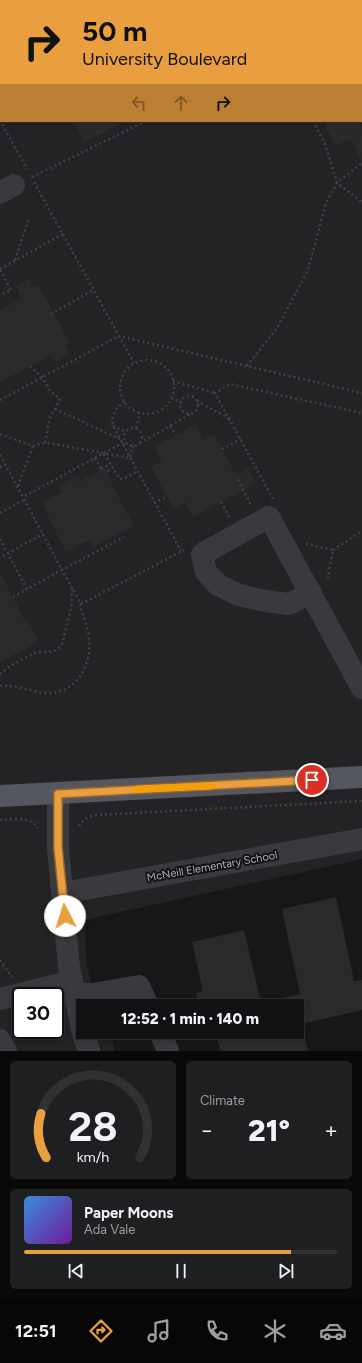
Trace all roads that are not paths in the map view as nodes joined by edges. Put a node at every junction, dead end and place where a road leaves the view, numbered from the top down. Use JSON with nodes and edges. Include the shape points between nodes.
{"nodes":[{"id":1,"x":318,"y":589,"type":"junction"},
{"id":2,"x":362,"y":688,"type":"edge"},
{"id":3,"x":362,"y":777,"type":"edge"},
{"id":4,"x":58,"y":794,"type":"junction"},
{"id":5,"x":0,"y":796,"type":"edge"},
{"id":6,"x":362,"y":839,"type":"edge"},
{"id":7,"x":63,"y":893,"type":"junction"},
{"id":8,"x":73,"y":987,"type":"junction"},
{"id":9,"x":0,"y":999,"type":"edge"},
{"id":10,"x":145,"y":999,"type":"edge"},
{"id":11,"x":163,"y":1039,"type":"edge"},
{"id":12,"x":0,"y":1040,"type":"edge"},
{"id":13,"x":6,"y":1051,"type":"edge"},
{"id":14,"x":89,"y":1051,"type":"edge"},
{"id":15,"x":168,"y":1051,"type":"edge"}],
"edges":[{"from":1,"to":1,"type":"street","via":[[269,516],[202,554],[206,572],[218,585],[239,595],[289,604]]},
{"from":1,"to":2,"type":"street"},
{"from":3,"to":4,"type":"main road"},
{"from":4,"to":5,"type":"main road"},
{"from":4,"to":7,"type":"street","via":[[58,848]]},
{"from":6,"to":7,"type":"street","name":"McNeill Elementary School"},
{"from":7,"to":8,"type":"street"},
{"from":8,"to":9,"type":"street"},
{"from":8,"to":10,"type":"street","via":[[92,994],[139,986]]},
{"from":8,"to":14,"type":"street"},
{"from":11,"to":15,"type":"street"},
{"from":12,"to":13,"type":"street"}]}
